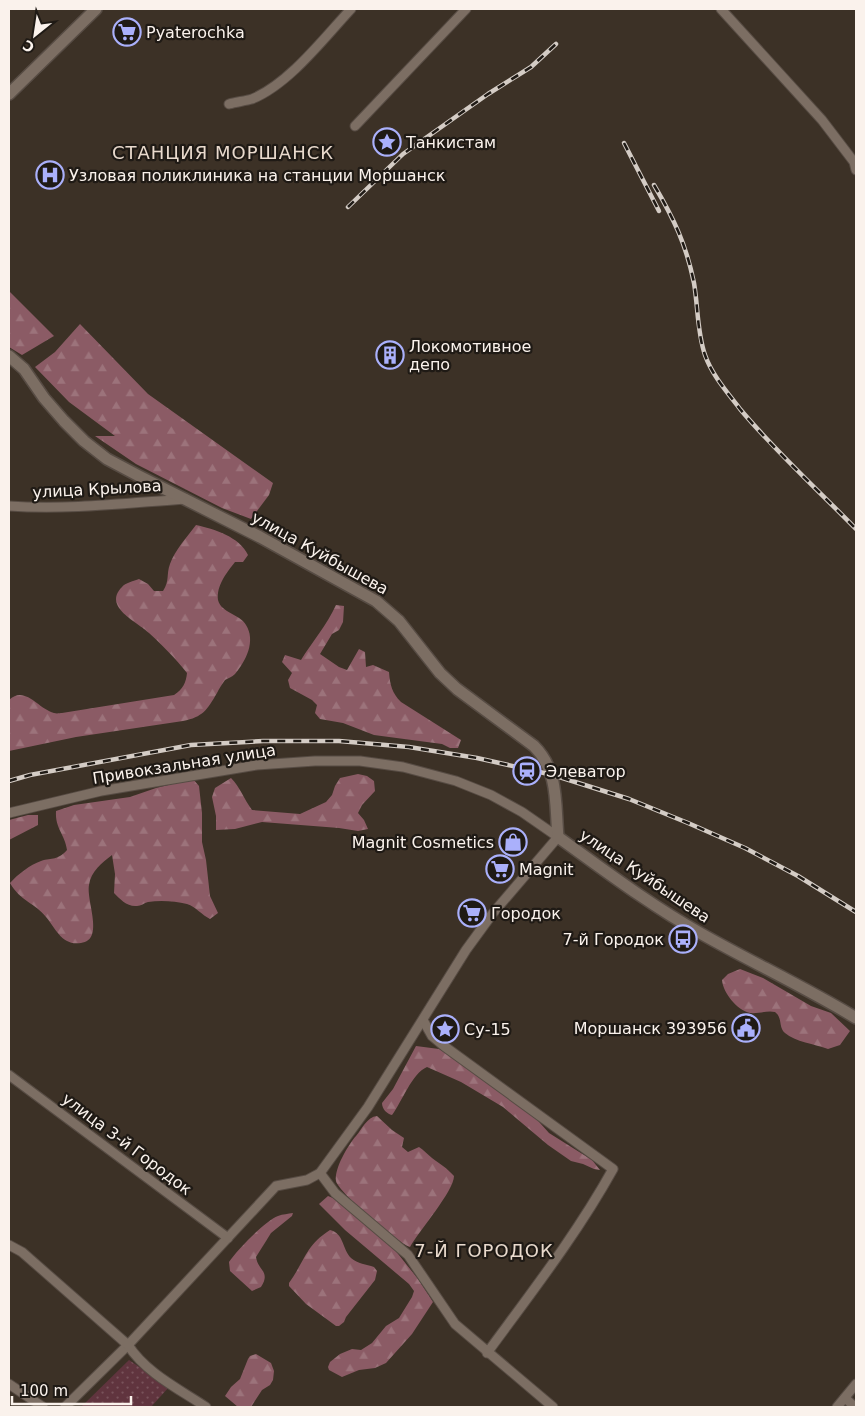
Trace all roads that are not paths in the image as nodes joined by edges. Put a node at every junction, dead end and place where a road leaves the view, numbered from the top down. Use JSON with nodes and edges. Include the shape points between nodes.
{"nodes":[{"id":1,"x":96,"y":9,"type":"edge"},
{"id":2,"x":351,"y":9,"type":"edge"},
{"id":3,"x":466,"y":9,"type":"edge"},
{"id":4,"x":721,"y":9,"type":"edge"},
{"id":5,"x":9,"y":94,"type":"edge"},
{"id":6,"x":229,"y":104,"type":"dead end"},
{"id":7,"x":356,"y":126,"type":"dead end"},
{"id":8,"x":856,"y":170,"type":"edge"},
{"id":9,"x":9,"y":356,"type":"edge"},
{"id":10,"x":187,"y":499,"type":"junction"},
{"id":11,"x":9,"y":506,"type":"edge"},
{"id":12,"x":9,"y":813,"type":"edge"},
{"id":13,"x":558,"y":837,"type":"junction"},
{"id":14,"x":856,"y":1018,"type":"edge"},
{"id":15,"x":423,"y":1020,"type":"junction"},
{"id":16,"x":9,"y":1075,"type":"edge"},
{"id":17,"x":320,"y":1173,"type":"junction"},
{"id":18,"x":228,"y":1238,"type":"junction"},
{"id":19,"x":9,"y":1245,"type":"edge"},
{"id":20,"x":128,"y":1345,"type":"junction"},
{"id":21,"x":488,"y":1353,"type":"junction"},
{"id":22,"x":9,"y":1384,"type":"edge"},
{"id":23,"x":856,"y":1384,"type":"edge"},
{"id":24,"x":844,"y":1398,"type":"junction"},
{"id":25,"x":43,"y":1407,"type":"edge"},
{"id":26,"x":65,"y":1407,"type":"edge"},
{"id":27,"x":206,"y":1407,"type":"edge"},
{"id":28,"x":553,"y":1407,"type":"edge"},
{"id":29,"x":837,"y":1407,"type":"edge"},
{"id":30,"x":855,"y":1407,"type":"edge"}],
"edges":[{"from":1,"to":5,"type":"street"},
{"from":2,"to":6,"type":"street","via":[[287,76],[250,99]]},
{"from":3,"to":7,"type":"street"},
{"from":4,"to":8,"type":"street","via":[[822,120]]},
{"from":9,"to":10,"type":"street","name":"улица Куйбышева","via":[[24,369],[44,398],[84,441],[131,472]]},
{"from":10,"to":11,"type":"street","name":"улица Крылова","via":[[97,506]]},
{"from":10,"to":13,"type":"street","name":"улица Куйбышева","via":[[340,580],[376,601],[399,620],[440,673],[457,689],[543,755],[553,776]]},
{"from":12,"to":13,"type":"street","name":"Привокзальная улица","via":[[101,791],[257,765],[360,761],[403,767],[456,781],[522,812]]},
{"from":13,"to":14,"type":"street","name":"улица Куйбышева","via":[[675,918]]},
{"from":13,"to":15,"type":"street","via":[[493,913]]},
{"from":15,"to":17,"type":"street"},
{"from":15,"to":21,"type":"street","via":[[432,1036],[444,1046],[613,1169],[595,1202]]},
{"from":16,"to":18,"type":"street","name":"улица 3-й Городок"},
{"from":17,"to":18,"type":"street","via":[[306,1180],[276,1186]]},
{"from":17,"to":21,"type":"street","via":[[335,1193],[408,1255],[455,1324]]},
{"from":18,"to":20,"type":"street"},
{"from":19,"to":20,"type":"street","via":[[22,1252]]},
{"from":20,"to":26,"type":"street"},
{"from":20,"to":27,"type":"street","via":[[145,1366]]},
{"from":21,"to":28,"type":"street"},
{"from":22,"to":25,"type":"street"},
{"from":23,"to":24,"type":"street"},
{"from":24,"to":29,"type":"street"},
{"from":24,"to":30,"type":"street"}]}
